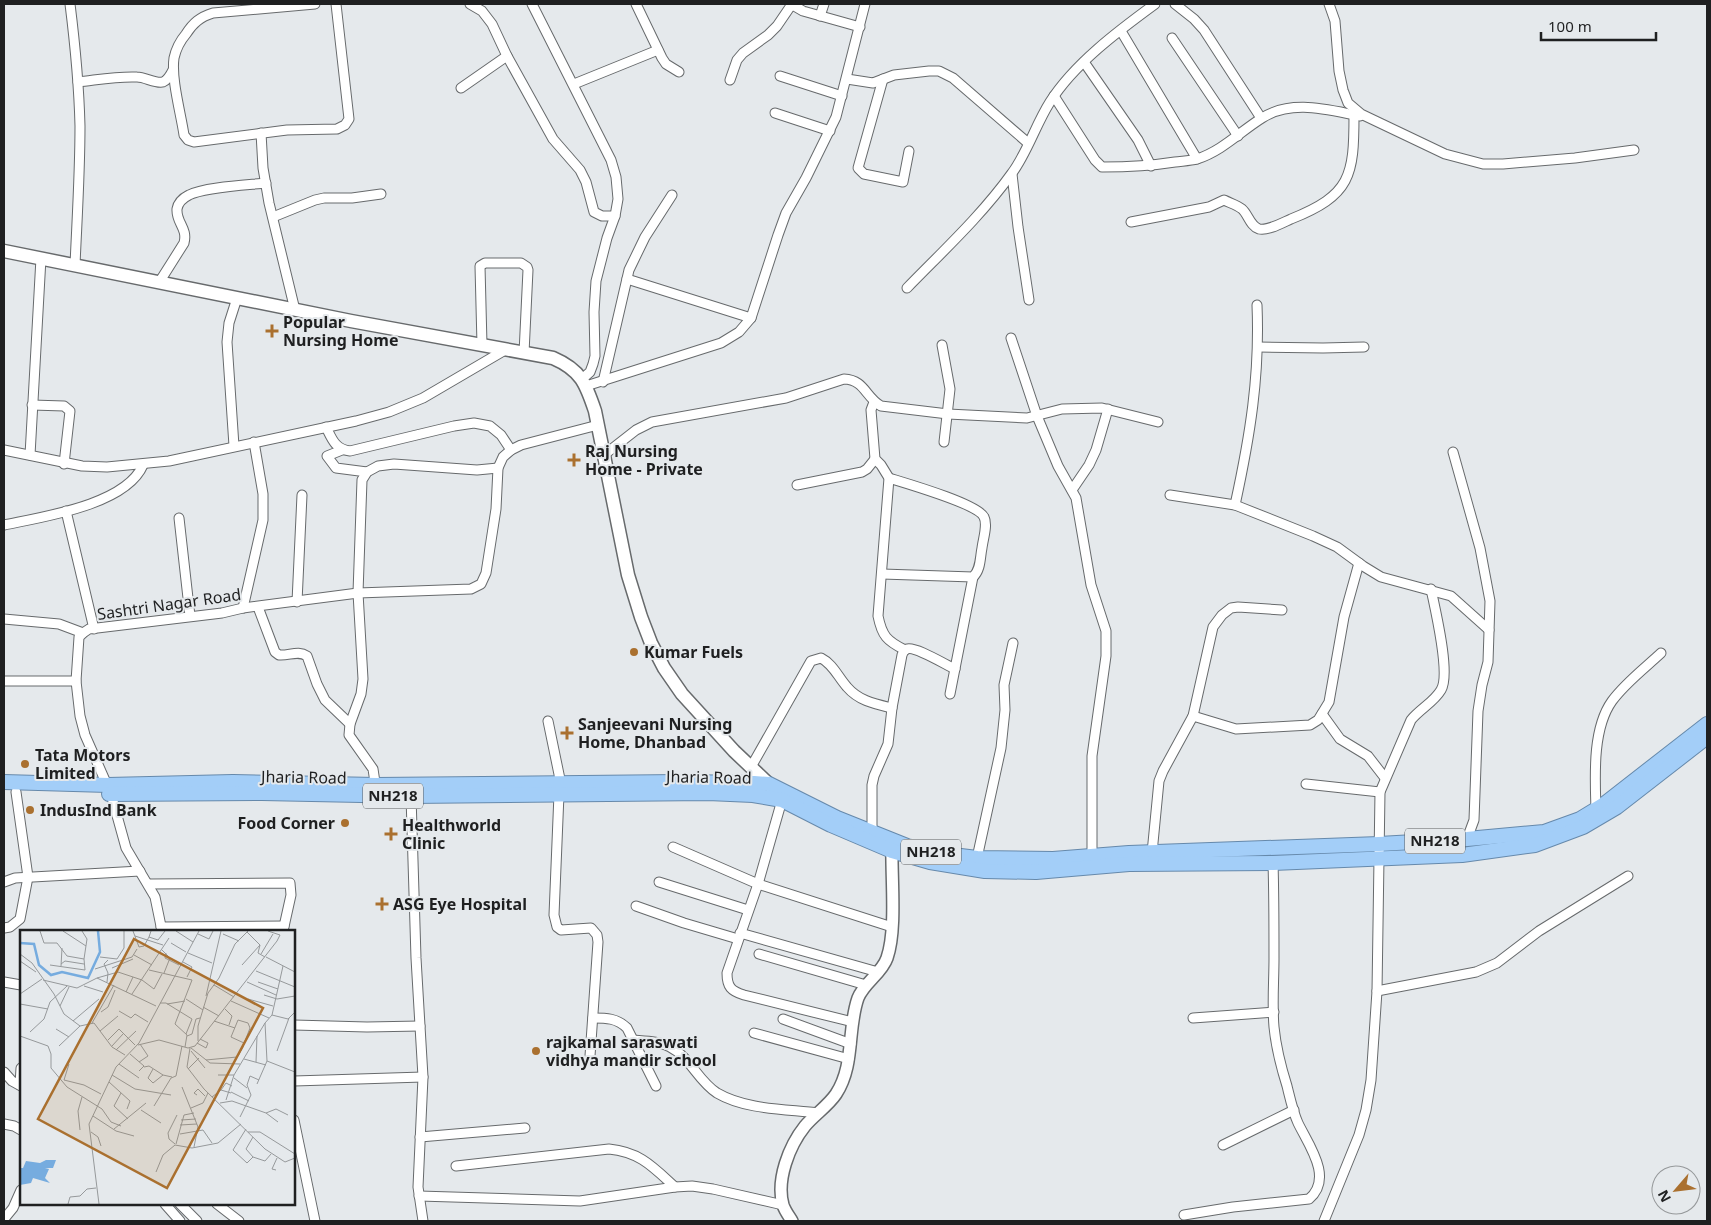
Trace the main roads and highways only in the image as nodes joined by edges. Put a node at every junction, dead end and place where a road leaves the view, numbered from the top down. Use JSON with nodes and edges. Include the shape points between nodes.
{"nodes":[{"id":1,"x":4,"y":251,"type":"edge"},
{"id":2,"x":1707,"y":724,"type":"edge"},
{"id":3,"x":1707,"y":737,"type":"edge"},
{"id":4,"x":4,"y":782,"type":"edge"},
{"id":5,"x":769,"y":784,"type":"junction"},
{"id":6,"x":110,"y":789,"type":"junction"},
{"id":7,"x":560,"y":789,"type":"junction"},
{"id":8,"x":376,"y":790,"type":"junction"},
{"id":9,"x":10,"y":792,"type":"edge"},
{"id":10,"x":782,"y":800,"type":"junction"},
{"id":11,"x":892,"y":846,"type":"junction"},
{"id":12,"x":1379,"y":851,"type":"junction"},
{"id":13,"x":1129,"y":858,"type":"junction"},
{"id":14,"x":1106,"y":860,"type":"junction"}],
"edges":[{"from":1,"to":5,"type":"main road","via":[[553,358],[573,368],[584,383],[595,412],[628,575],[651,643],[682,694]]},
{"from":2,"to":12,"type":"highway","number":"NH218","via":[[1580,820],[1544,832]]},
{"from":3,"to":12,"type":"highway","number":"NH218","via":[[1600,819],[1567,834],[1535,845],[1462,855]]},
{"from":4,"to":6,"type":"highway","name":"Jharia Road","number":"NH218"},
{"from":5,"to":7,"type":"highway","name":"Jharia Road","number":"NH218","via":[[679,782]]},
{"from":5,"to":10,"type":"main road"},
{"from":5,"to":11,"type":"highway","number":"NH218","via":[[872,832]]},
{"from":6,"to":8,"type":"highway","name":"Jharia Road","number":"NH218","via":[[262,793]]},
{"from":6,"to":9,"type":"highway","name":"Jharia Road","number":"NH218"},
{"from":7,"to":8,"type":"highway","name":"Jharia Road","number":"NH218"},
{"from":7,"to":8,"type":"highway","name":"Jharia Road","number":"NH218","via":[[411,796]]},
{"from":7,"to":10,"type":"highway","name":"Jharia Road","number":"NH218","via":[[753,795]]},
{"from":10,"to":11,"type":"highway","number":"NH218","via":[[831,825]]},
{"from":11,"to":14,"type":"highway","number":"NH218","via":[[977,858],[1036,860],[1092,856]]},
{"from":11,"to":14,"type":"highway","number":"NH218","via":[[930,862],[985,871],[1036,872]]},
{"from":12,"to":13,"type":"highway","number":"NH218","via":[[1273,863]]},
{"from":12,"to":13,"type":"highway","number":"NH218","via":[[1152,852]]},
{"from":13,"to":14,"type":"highway","number":"NH218"}]}
